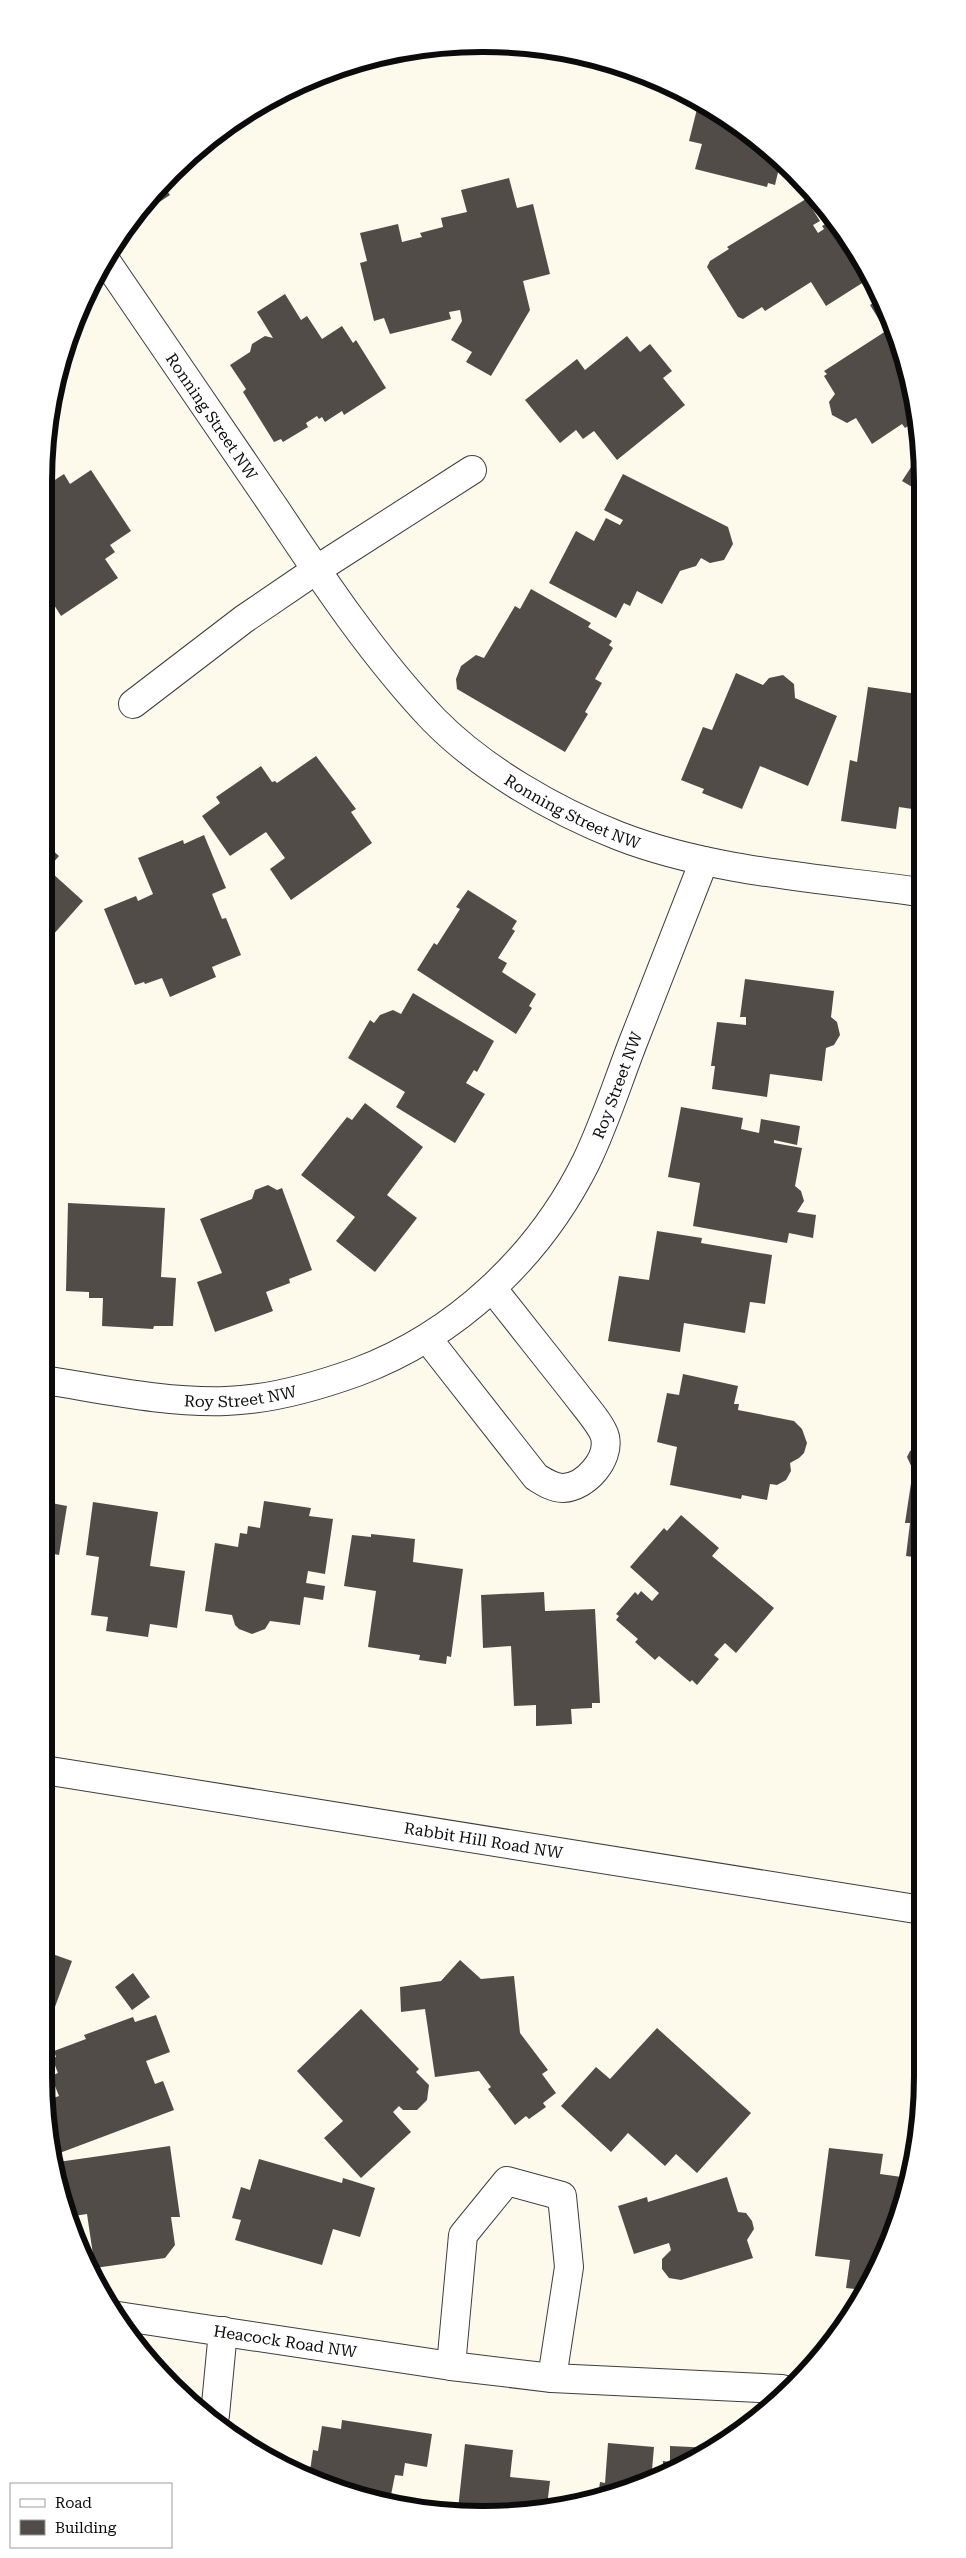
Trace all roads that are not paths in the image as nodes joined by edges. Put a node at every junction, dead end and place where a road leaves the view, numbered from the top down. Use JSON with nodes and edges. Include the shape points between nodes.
{"nodes":[{"id":1,"x":110,"y":267,"type":"edge"},
{"id":2,"x":472,"y":470,"type":"dead end"},
{"id":3,"x":316,"y":570,"type":"junction"},
{"id":4,"x":133,"y":704,"type":"dead end"},
{"id":5,"x":704,"y":861,"type":"junction"},
{"id":6,"x":914,"y":891,"type":"edge"},
{"id":7,"x":492,"y":1288,"type":"junction"},
{"id":8,"x":427,"y":1338,"type":"junction"},
{"id":9,"x":52,"y":1381,"type":"edge"},
{"id":10,"x":52,"y":1771,"type":"edge"},
{"id":11,"x":914,"y":1909,"type":"edge"},
{"id":12,"x":127,"y":2317,"type":"edge"},
{"id":13,"x":224,"y":2331,"type":"junction"},
{"id":14,"x":451,"y":2366,"type":"junction"},
{"id":15,"x":552,"y":2378,"type":"junction"},
{"id":16,"x":777,"y":2389,"type":"edge"},
{"id":17,"x":215,"y":2412,"type":"edge"}],
"edges":[{"from":1,"to":3,"type":"street","name":"Ronning Street NW"},
{"from":2,"to":3,"type":"street"},
{"from":3,"to":4,"type":"street","via":[[244,619]]},
{"from":3,"to":5,"type":"street","name":"Ronning Street NW","via":[[435,721],[472,752],[517,784],[566,812],[620,836]]},
{"from":5,"to":6,"type":"street","name":"Ronning Street NW"},
{"from":5,"to":7,"type":"street","name":"Roy Street NW","via":[[586,1162],[540,1235]]},
{"from":7,"to":8,"type":"street","name":"Roy Street NW","via":[[460,1316]]},
{"from":7,"to":8,"type":"street","via":[[605,1436],[605,1452],[597,1468],[583,1480],[564,1488],[549,1485],[536,1477]]},
{"from":8,"to":9,"type":"street","name":"Roy Street NW","via":[[382,1363],[330,1382],[227,1401],[178,1400]]},
{"from":10,"to":11,"type":"street","name":"Rabbit Hill Road NW"},
{"from":12,"to":13,"type":"street","name":"Heacock Road NW"},
{"from":13,"to":14,"type":"street","name":"Heacock Road NW"},
{"from":13,"to":17,"type":"street"},
{"from":14,"to":15,"type":"street","name":"Heacock Road NW"},
{"from":14,"to":15,"type":"street","via":[[463,2235],[507,2181],[562,2196],[569,2267]]},
{"from":15,"to":16,"type":"street","name":"Heacock Road NW"}]}
